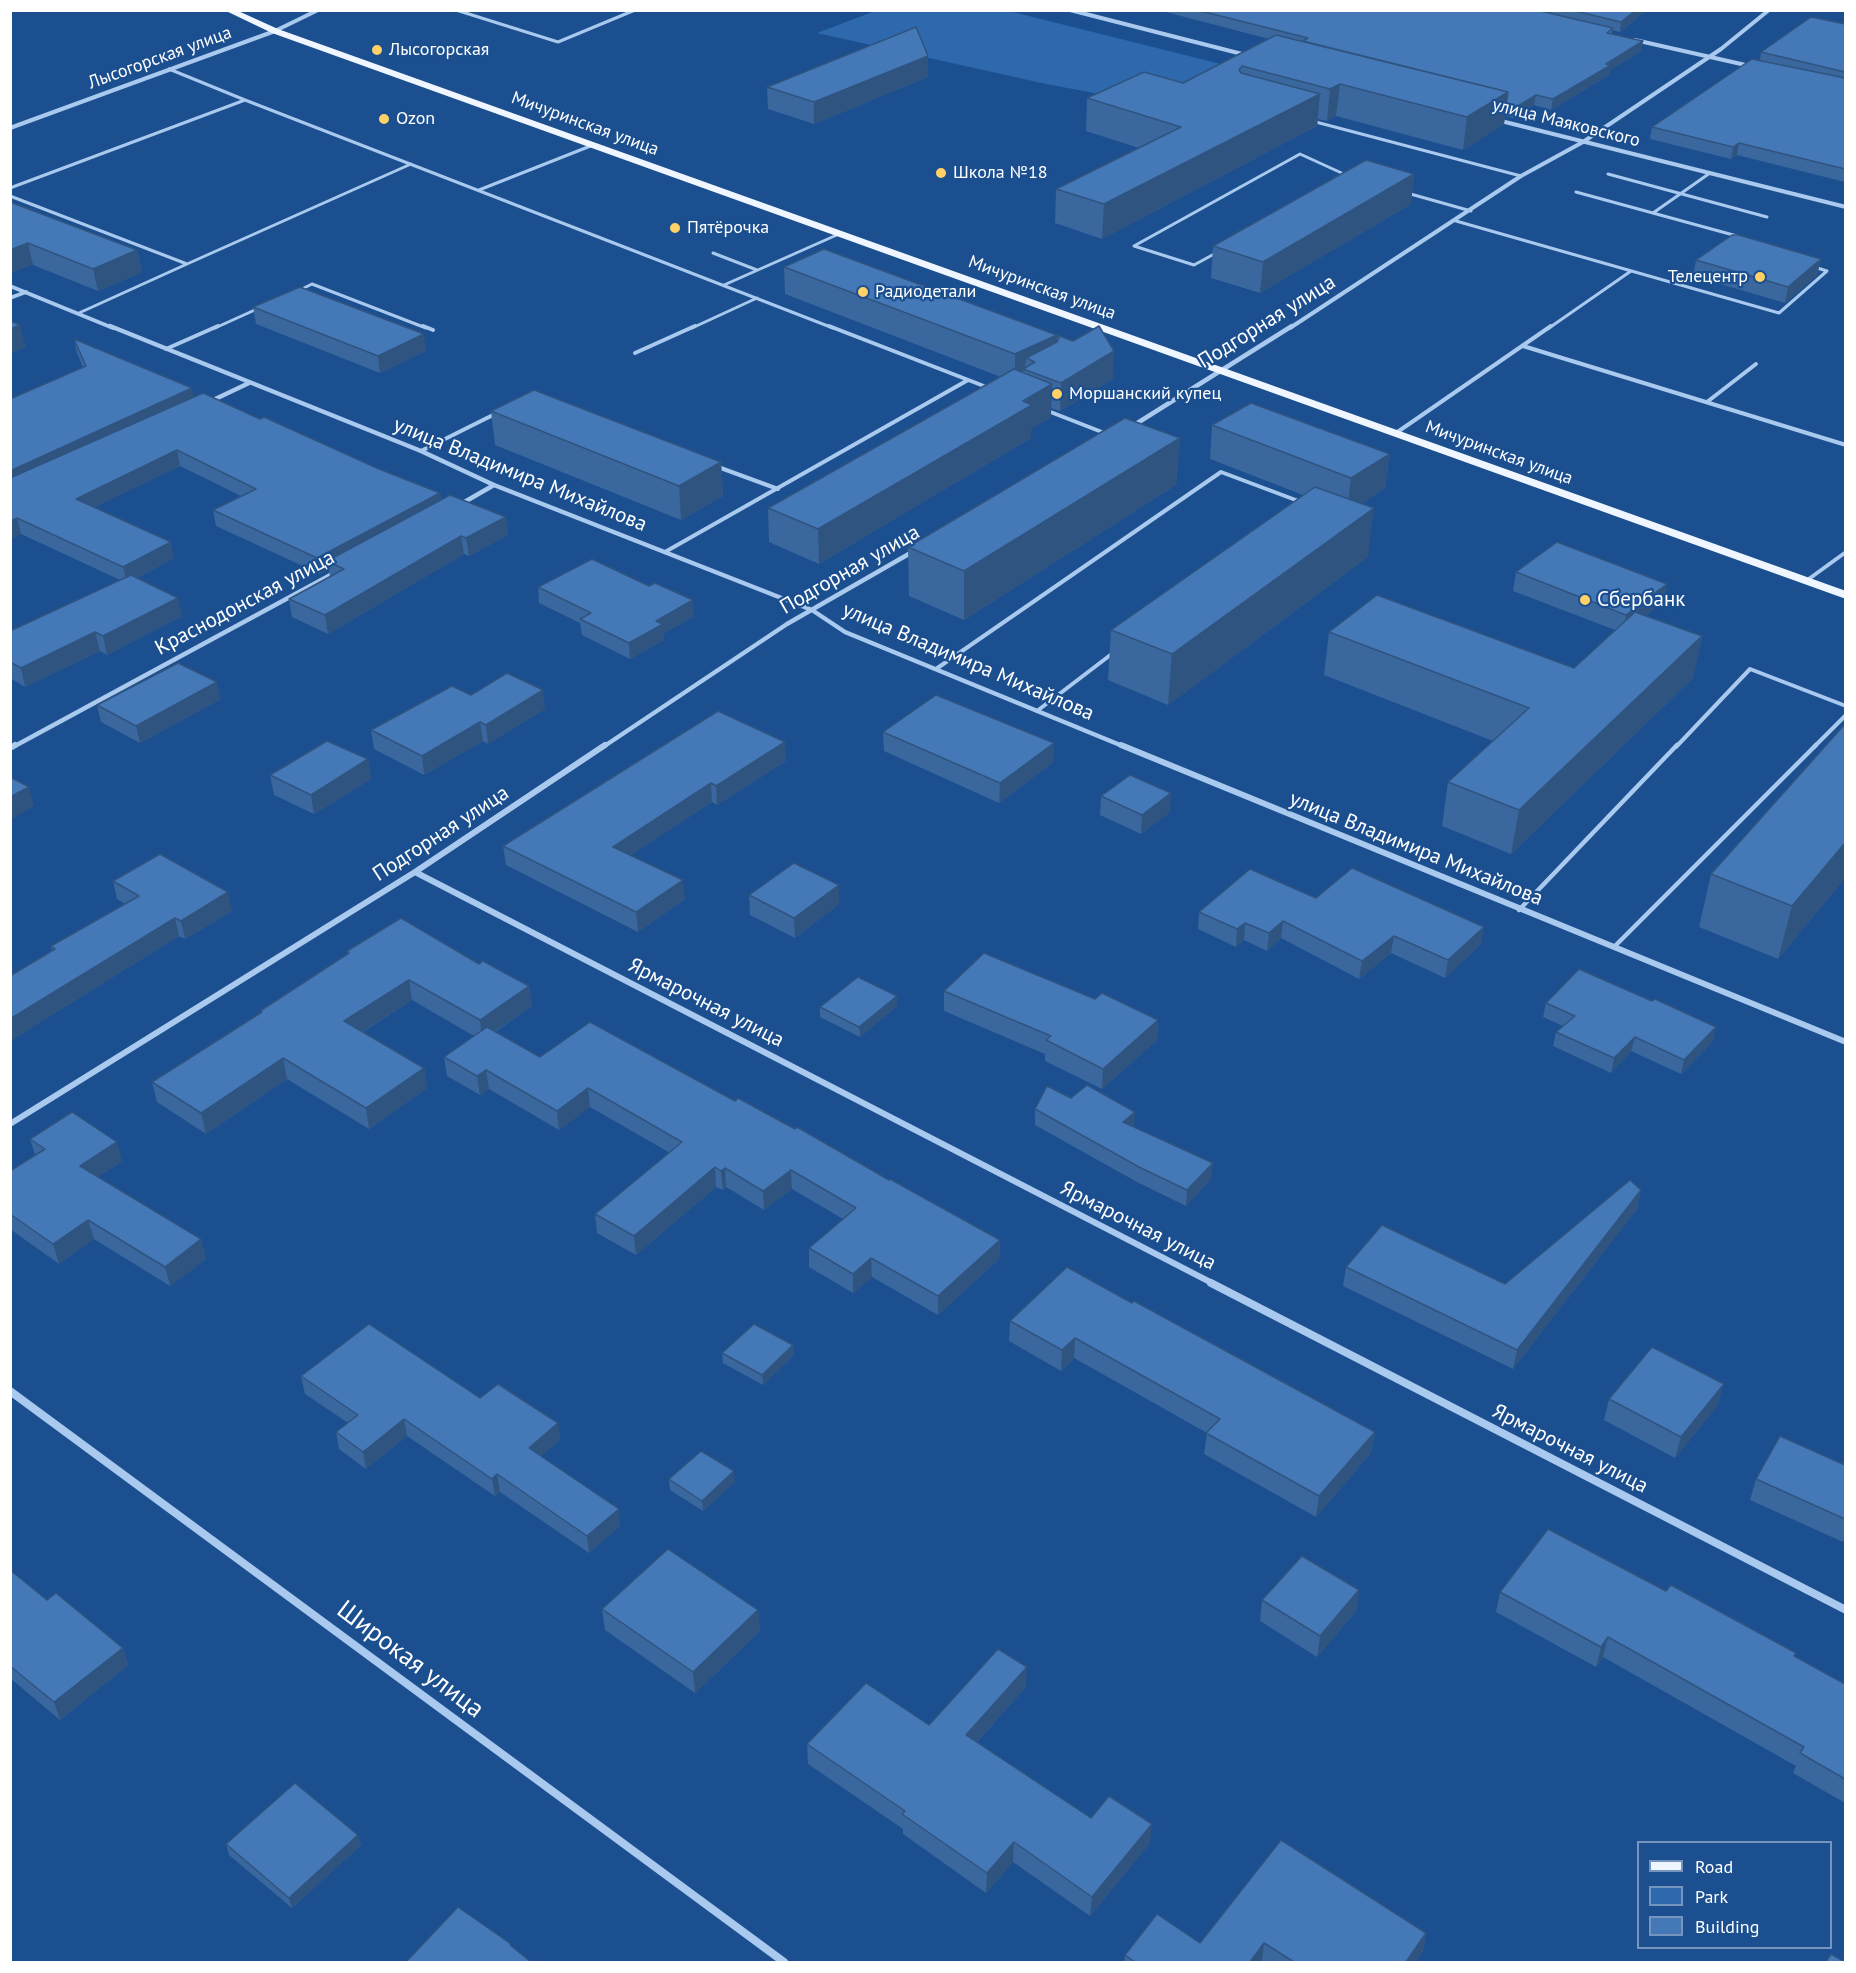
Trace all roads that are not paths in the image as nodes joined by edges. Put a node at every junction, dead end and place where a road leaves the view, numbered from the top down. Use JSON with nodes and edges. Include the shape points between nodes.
{"nodes":[{"id":1,"x":228,"y":10,"type":"edge"},
{"id":2,"x":318,"y":10,"type":"edge"},
{"id":3,"x":456,"y":10,"type":"edge"},
{"id":4,"x":635,"y":10,"type":"edge"},
{"id":5,"x":1070,"y":10,"type":"edge"},
{"id":6,"x":1769,"y":10,"type":"edge"},
{"id":7,"x":275,"y":31,"type":"junction"},
{"id":8,"x":1631,"y":39,"type":"edge"},
{"id":9,"x":1254,"y":57,"type":"edge"},
{"id":10,"x":1708,"y":57,"type":"junction"},
{"id":11,"x":1754,"y":67,"type":"edge"},
{"id":12,"x":169,"y":69,"type":"junction"},
{"id":13,"x":245,"y":100,"type":"junction"},
{"id":14,"x":1495,"y":119,"type":"edge"},
{"id":15,"x":1308,"y":120,"type":"edge"},
{"id":16,"x":10,"y":128,"type":"edge"},
{"id":17,"x":1583,"y":142,"type":"junction"},
{"id":18,"x":593,"y":145,"type":"junction"},
{"id":19,"x":411,"y":164,"type":"junction"},
{"id":20,"x":1710,"y":173,"type":"junction"},
{"id":21,"x":1608,"y":174,"type":"dead end"},
{"id":22,"x":1521,"y":176,"type":"junction"},
{"id":23,"x":1354,"y":178,"type":"edge"},
{"id":24,"x":10,"y":188,"type":"edge"},
{"id":25,"x":479,"y":190,"type":"junction"},
{"id":26,"x":1397,"y":190,"type":"edge"},
{"id":27,"x":1576,"y":192,"type":"dead end"},
{"id":28,"x":1680,"y":194,"type":"junction"},
{"id":29,"x":10,"y":196,"type":"edge"},
{"id":30,"x":1845,"y":207,"type":"edge"},
{"id":31,"x":1471,"y":211,"type":"junction"},
{"id":32,"x":1652,"y":213,"type":"junction"},
{"id":33,"x":1767,"y":217,"type":"dead end"},
{"id":34,"x":1456,"y":221,"type":"junction"},
{"id":35,"x":842,"y":233,"type":"junction"},
{"id":36,"x":1737,"y":236,"type":"edge"},
{"id":37,"x":1224,"y":249,"type":"edge"},
{"id":38,"x":713,"y":253,"type":"dead end"},
{"id":39,"x":187,"y":264,"type":"junction"},
{"id":40,"x":1806,"y":265,"type":"edge"},
{"id":41,"x":757,"y":270,"type":"junction"},
{"id":42,"x":1631,"y":271,"type":"junction"},
{"id":43,"x":724,"y":285,"type":"junction"},
{"id":44,"x":10,"y":286,"type":"edge"},
{"id":45,"x":26,"y":292,"type":"junction"},
{"id":46,"x":291,"y":294,"type":"edge"},
{"id":47,"x":10,"y":298,"type":"edge"},
{"id":48,"x":757,"y":298,"type":"junction"},
{"id":49,"x":260,"y":307,"type":"edge"},
{"id":50,"x":79,"y":313,"type":"junction"},
{"id":51,"x":433,"y":330,"type":"dead end"},
{"id":52,"x":1523,"y":346,"type":"junction"},
{"id":53,"x":166,"y":349,"type":"junction"},
{"id":54,"x":635,"y":353,"type":"dead end"},
{"id":55,"x":1756,"y":364,"type":"dead end"},
{"id":56,"x":1220,"y":371,"type":"junction"},
{"id":57,"x":968,"y":380,"type":"junction"},
{"id":58,"x":249,"y":383,"type":"junction"},
{"id":59,"x":994,"y":390,"type":"edge"},
{"id":60,"x":1707,"y":402,"type":"junction"},
{"id":61,"x":204,"y":404,"type":"edge"},
{"id":62,"x":1044,"y":409,"type":"edge"},
{"id":63,"x":500,"y":412,"type":"edge"},
{"id":64,"x":1125,"y":431,"type":"edge"},
{"id":65,"x":1396,"y":433,"type":"junction"},
{"id":66,"x":1115,"y":437,"type":"joint"},
{"id":67,"x":1105,"y":443,"type":"edge"},
{"id":68,"x":1845,"y":445,"type":"edge"},
{"id":69,"x":421,"y":451,"type":"junction"},
{"id":70,"x":717,"y":466,"type":"edge"},
{"id":71,"x":494,"y":485,"type":"junction"},
{"id":72,"x":777,"y":489,"type":"junction"},
{"id":73,"x":1311,"y":506,"type":"edge"},
{"id":74,"x":452,"y":510,"type":"edge"},
{"id":75,"x":923,"y":546,"type":"edge"},
{"id":76,"x":665,"y":552,"type":"junction"},
{"id":77,"x":1845,"y":552,"type":"edge"},
{"id":78,"x":346,"y":566,"type":"edge"},
{"id":79,"x":1806,"y":581,"type":"junction"},
{"id":80,"x":1845,"y":595,"type":"edge"},
{"id":81,"x":812,"y":610,"type":"junction"},
{"id":82,"x":1122,"y":647,"type":"edge"},
{"id":83,"x":936,"y":669,"type":"junction"},
{"id":84,"x":1845,"y":706,"type":"edge"},
{"id":85,"x":1036,"y":711,"type":"junction"},
{"id":86,"x":1845,"y":715,"type":"edge"},
{"id":87,"x":10,"y":748,"type":"edge"},
{"id":88,"x":415,"y":872,"type":"junction"},
{"id":89,"x":1519,"y":910,"type":"junction"},
{"id":90,"x":1614,"y":947,"type":"junction"},
{"id":91,"x":1845,"y":1042,"type":"edge"},
{"id":92,"x":10,"y":1124,"type":"edge"},
{"id":93,"x":10,"y":1391,"type":"edge"},
{"id":94,"x":1845,"y":1610,"type":"edge"},
{"id":95,"x":784,"y":1962,"type":"edge"}],
"edges":[{"from":1,"to":7,"type":"main road","name":"Мичуринская улица"},
{"from":2,"to":7,"type":"street","name":"Лысогорская улица"},
{"from":3,"to":4,"type":"lane","via":[[558,42]]},
{"from":5,"to":9,"type":"street"},
{"from":6,"to":10,"type":"street","name":"Подгорная улица"},
{"from":7,"to":12,"type":"street","name":"Лысогорская улица"},
{"from":7,"to":18,"type":"main road","name":"Мичуринская улица"},
{"from":8,"to":10,"type":"street"},
{"from":10,"to":11,"type":"street"},
{"from":10,"to":17,"type":"street","name":"Подгорная улица"},
{"from":12,"to":13,"type":"lane"},
{"from":12,"to":16,"type":"street","name":"Лысогорская улица"},
{"from":13,"to":19,"type":"lane"},
{"from":13,"to":24,"type":"lane"},
{"from":14,"to":17,"type":"street","name":"улица Маяковского"},
{"from":15,"to":22,"type":"lane"},
{"from":17,"to":20,"type":"street","name":"улица Маяковского"},
{"from":17,"to":22,"type":"street","name":"Подгорная улица"},
{"from":18,"to":25,"type":"lane"},
{"from":18,"to":35,"type":"main road","name":"Мичуринская улица"},
{"from":19,"to":25,"type":"lane"},
{"from":19,"to":39,"type":"lane"},
{"from":20,"to":28,"type":"lane"},
{"from":20,"to":30,"type":"street","name":"улица Маяковского"},
{"from":21,"to":28,"type":"lane"},
{"from":22,"to":31,"type":"street","name":"Подгорная улица"},
{"from":23,"to":37,"type":"lane","via":[[1300,154],[1134,246],[1194,265]]},
{"from":25,"to":43,"type":"lane"},
{"from":26,"to":31,"type":"lane"},
{"from":27,"to":32,"type":"lane"},
{"from":28,"to":32,"type":"lane"},
{"from":28,"to":33,"type":"lane"},
{"from":29,"to":39,"type":"lane"},
{"from":31,"to":34,"type":"street","name":"Подгорная улица"},
{"from":32,"to":36,"type":"lane"},
{"from":34,"to":42,"type":"lane"},
{"from":34,"to":56,"type":"street","name":"Подгорная улица"},
{"from":35,"to":41,"type":"lane"},
{"from":35,"to":56,"type":"main road","name":"Мичуринская улица"},
{"from":38,"to":41,"type":"lane"},
{"from":39,"to":50,"type":"lane"},
{"from":40,"to":42,"type":"lane","via":[[1827,271],[1779,313]]},
{"from":41,"to":43,"type":"lane"},
{"from":42,"to":52,"type":"lane"},
{"from":43,"to":48,"type":"lane"},
{"from":44,"to":45,"type":"street","name":"улица Владимира Михайлова"},
{"from":45,"to":47,"type":"street"},
{"from":45,"to":50,"type":"street","name":"улица Владимира Михайлова"},
{"from":46,"to":51,"type":"lane","via":[[312,284]]},
{"from":48,"to":54,"type":"lane"},
{"from":48,"to":57,"type":"lane"},
{"from":49,"to":53,"type":"lane"},
{"from":50,"to":53,"type":"street","name":"улица Владимира Михайлова"},
{"from":52,"to":60,"type":"lane"},
{"from":52,"to":65,"type":"lane"},
{"from":53,"to":58,"type":"street","name":"улица Владимира Михайлова"},
{"from":55,"to":60,"type":"lane"},
{"from":56,"to":64,"type":"street","name":"Подгорная улица"},
{"from":56,"to":65,"type":"main road","name":"Мичуринская улица"},
{"from":57,"to":59,"type":"lane"},
{"from":57,"to":72,"type":"lane"},
{"from":58,"to":61,"type":"street"},
{"from":58,"to":69,"type":"street","name":"улица Владимира Михайлова"},
{"from":60,"to":68,"type":"lane"},
{"from":62,"to":66,"type":"lane"},
{"from":63,"to":69,"type":"lane"},
{"from":65,"to":79,"type":"main road","name":"Мичуринская улица"},
{"from":66,"to":67,"type":"street"},
{"from":69,"to":71,"type":"street","name":"улица Владимира Михайлова"},
{"from":70,"to":72,"type":"lane"},
{"from":71,"to":74,"type":"street"},
{"from":71,"to":76,"type":"street","name":"улица Владимира Михайлова"},
{"from":72,"to":76,"type":"lane"},
{"from":73,"to":83,"type":"lane","via":[[1221,472]]},
{"from":75,"to":81,"type":"street","name":"Подгорная улица"},
{"from":76,"to":81,"type":"street","name":"улица Владимира Михайлова"},
{"from":77,"to":79,"type":"lane"},
{"from":78,"to":87,"type":"street","name":"Краснодонская улица"},
{"from":79,"to":80,"type":"main road","name":"Мичуринская улица"},
{"from":81,"to":83,"type":"street","name":"улица Владимира Михайлова","via":[[845,632]]},
{"from":81,"to":88,"type":"street","name":"Подгорная улица"},
{"from":82,"to":85,"type":"lane"},
{"from":83,"to":85,"type":"street","name":"улица Владимира Михайлова"},
{"from":84,"to":89,"type":"lane","via":[[1750,669]]},
{"from":85,"to":89,"type":"street","name":"улица Владимира Михайлова"},
{"from":86,"to":90,"type":"lane"},
{"from":88,"to":92,"type":"street","name":"Подгорная улица"},
{"from":88,"to":94,"type":"street","name":"Ярмарочная улица"},
{"from":89,"to":90,"type":"street","name":"улица Владимира Михайлова"},
{"from":90,"to":91,"type":"street","name":"улица Владимира Михайлова"},
{"from":93,"to":95,"type":"street","name":"Широкая улица"}]}
